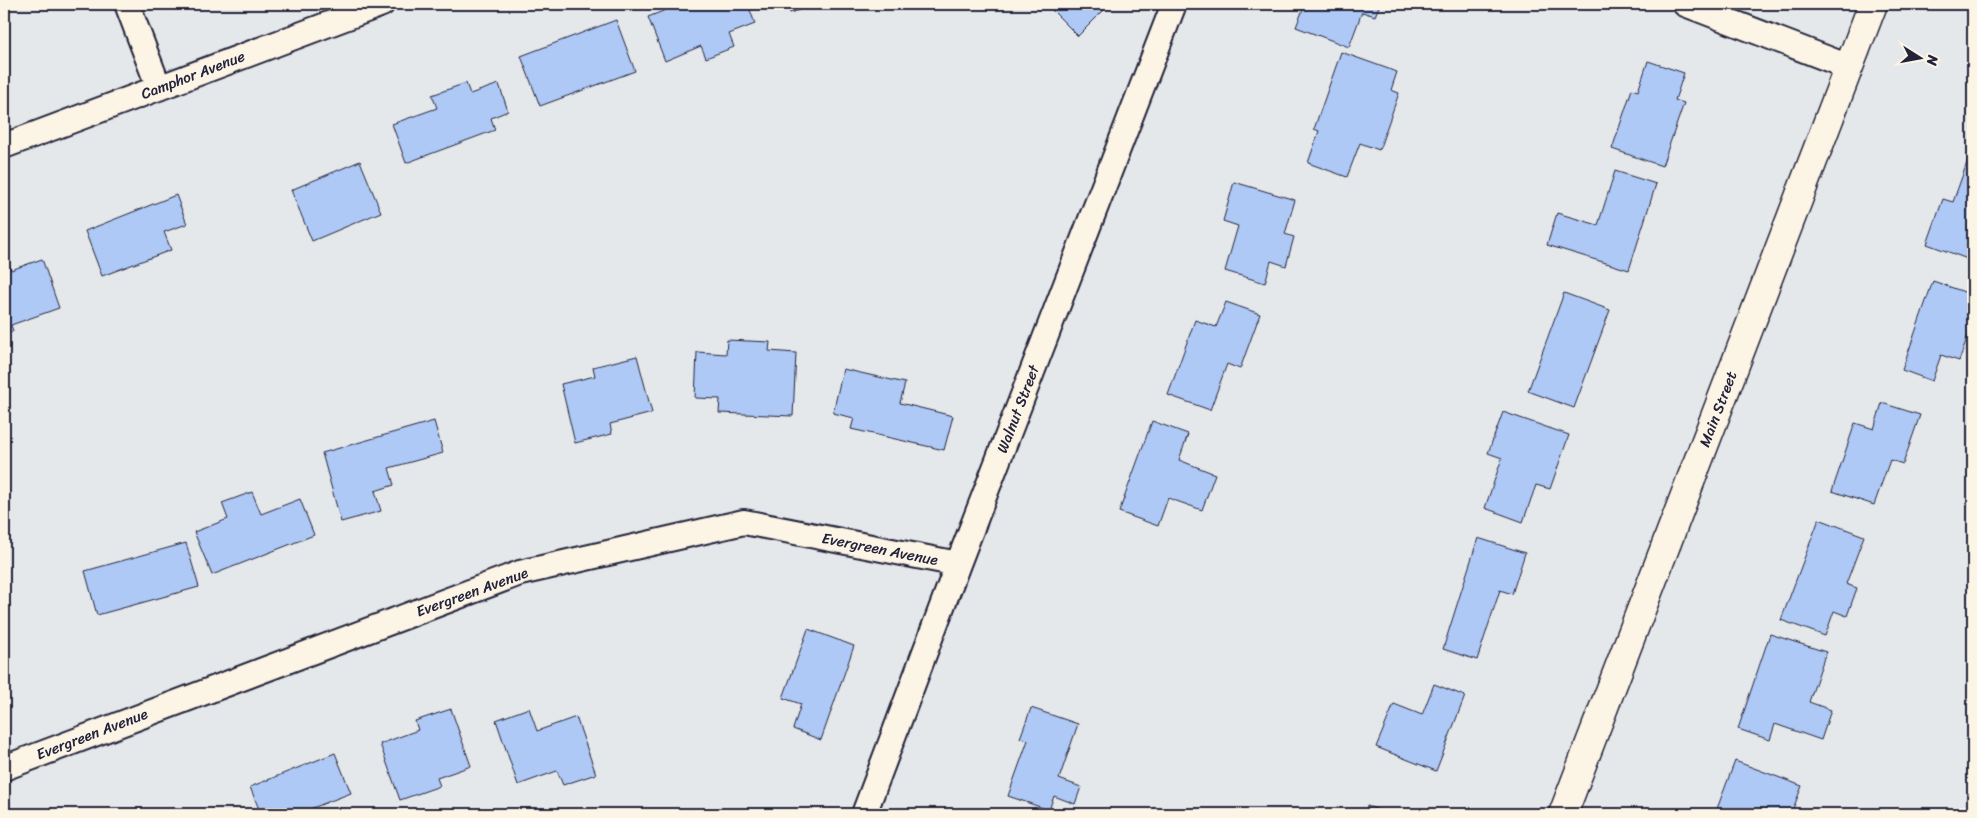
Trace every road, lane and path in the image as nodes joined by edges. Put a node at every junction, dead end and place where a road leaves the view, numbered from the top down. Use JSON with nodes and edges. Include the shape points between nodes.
{"nodes":[{"id":1,"x":127,"y":4,"type":"edge"},
{"id":2,"x":382,"y":4,"type":"edge"},
{"id":3,"x":1174,"y":4,"type":"edge"},
{"id":4,"x":1685,"y":4,"type":"edge"},
{"id":5,"x":1873,"y":4,"type":"edge"},
{"id":6,"x":1848,"y":67,"type":"junction"},
{"id":7,"x":159,"y":88,"type":"junction"},
{"id":8,"x":4,"y":146,"type":"edge"},
{"id":9,"x":958,"y":564,"type":"junction"},
{"id":10,"x":4,"y":768,"type":"edge"},
{"id":11,"x":864,"y":814,"type":"edge"},
{"id":12,"x":1563,"y":814,"type":"edge"}],
"edges":[{"from":1,"to":7,"type":"street"},
{"from":2,"to":7,"type":"street","name":"Camphor Avenue"},
{"from":3,"to":9,"type":"street","name":"Walnut Street"},
{"from":4,"to":6,"type":"street"},
{"from":5,"to":6,"type":"main road","name":"Main Street"},
{"from":6,"to":12,"type":"main road","name":"Main Street"},
{"from":7,"to":8,"type":"street","name":"Camphor Avenue"},
{"from":9,"to":10,"type":"street","name":"Evergreen Avenue","via":[[744,522],[520,573]]},
{"from":9,"to":11,"type":"street","name":"Walnut Street"}]}
